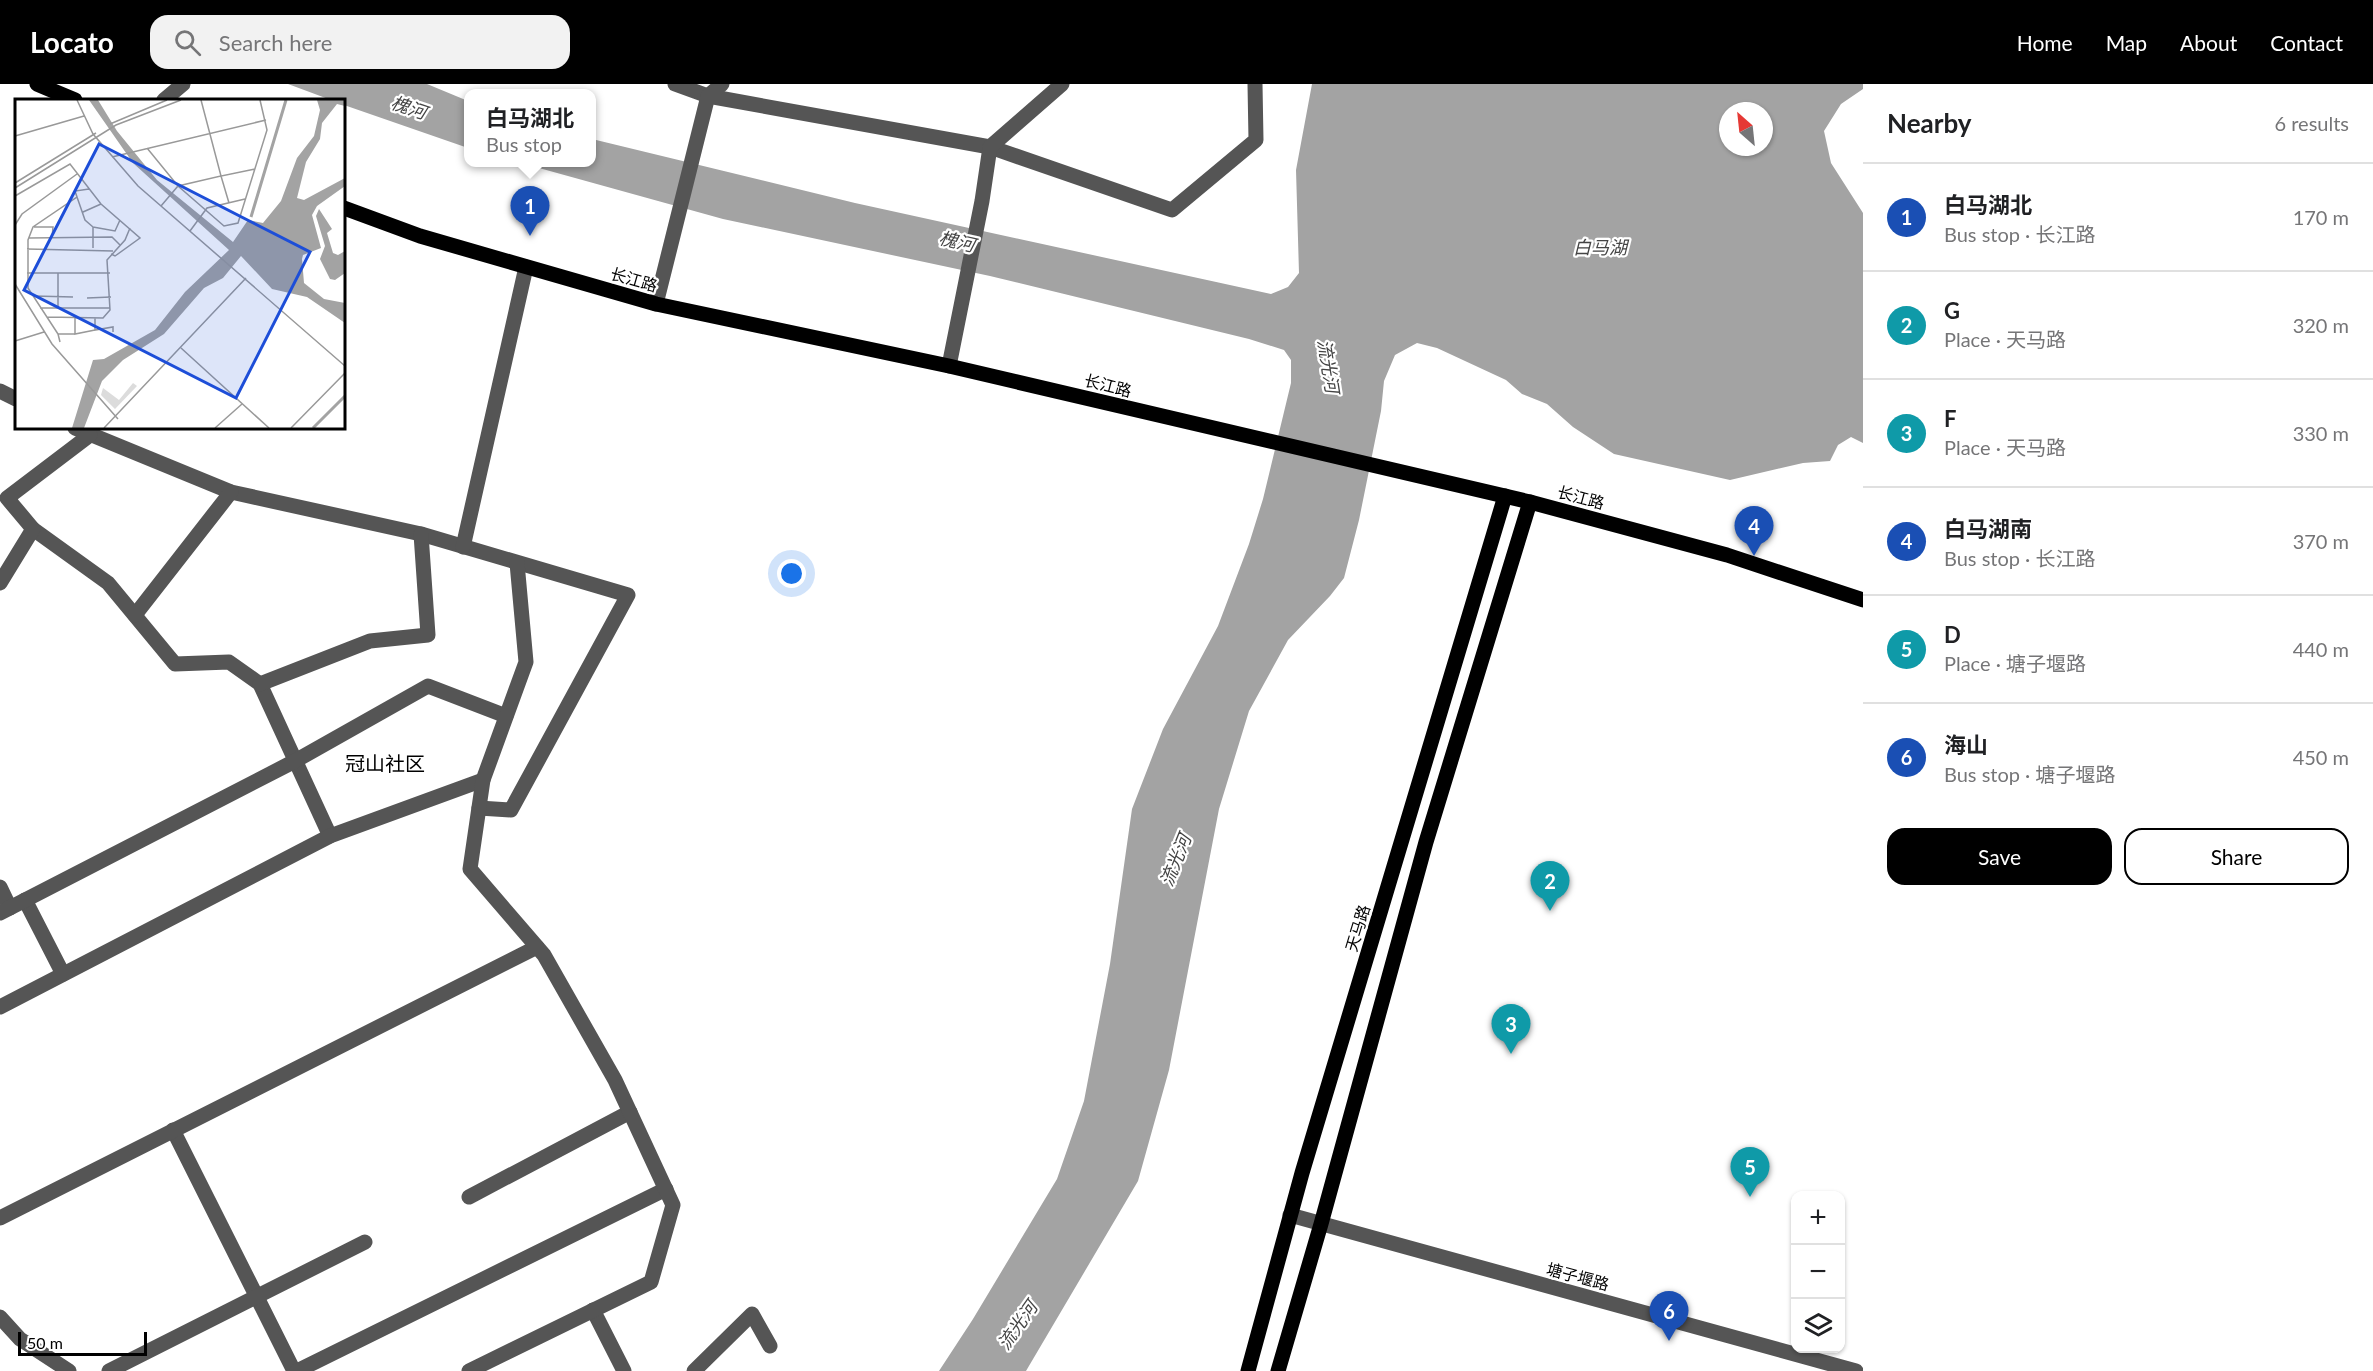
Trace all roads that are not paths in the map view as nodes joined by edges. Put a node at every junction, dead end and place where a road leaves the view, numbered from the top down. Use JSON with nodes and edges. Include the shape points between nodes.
{"nodes":[{"id":1,"x":38,"y":84,"type":"edge"},
{"id":2,"x":183,"y":84,"type":"edge"},
{"id":3,"x":675,"y":84,"type":"edge"},
{"id":4,"x":722,"y":84,"type":"edge"},
{"id":5,"x":1062,"y":84,"type":"edge"},
{"id":6,"x":1254,"y":84,"type":"edge"},
{"id":7,"x":708,"y":96,"type":"junction"},
{"id":8,"x":73,"y":99,"type":"edge"},
{"id":9,"x":165,"y":99,"type":"edge"},
{"id":10,"x":990,"y":147,"type":"junction"},
{"id":11,"x":345,"y":208,"type":"edge"},
{"id":12,"x":526,"y":267,"type":"junction"},
{"id":13,"x":656,"y":304,"type":"junction"},
{"id":14,"x":949,"y":366,"type":"junction"},
{"id":15,"x":0,"y":391,"type":"edge"},
{"id":16,"x":15,"y":398,"type":"edge"},
{"id":17,"x":77,"y":429,"type":"edge"},
{"id":18,"x":90,"y":435,"type":"junction"},
{"id":19,"x":231,"y":492,"type":"junction"},
{"id":20,"x":1505,"y":496,"type":"junction"},
{"id":21,"x":1530,"y":502,"type":"junction"},
{"id":22,"x":33,"y":529,"type":"junction"},
{"id":23,"x":421,"y":534,"type":"junction"},
{"id":24,"x":463,"y":547,"type":"junction"},
{"id":25,"x":518,"y":563,"type":"junction"},
{"id":26,"x":0,"y":583,"type":"edge"},
{"id":27,"x":1863,"y":600,"type":"edge"},
{"id":28,"x":135,"y":615,"type":"junction"},
{"id":29,"x":260,"y":684,"type":"junction"},
{"id":30,"x":506,"y":716,"type":"junction"},
{"id":31,"x":295,"y":761,"type":"junction"},
{"id":32,"x":483,"y":780,"type":"junction"},
{"id":33,"x":479,"y":808,"type":"junction"},
{"id":34,"x":330,"y":836,"type":"junction"},
{"id":35,"x":0,"y":887,"type":"edge"},
{"id":36,"x":25,"y":900,"type":"junction"},
{"id":37,"x":5,"y":911,"type":"edge"},
{"id":38,"x":537,"y":947,"type":"junction"},
{"id":39,"x":63,"y":974,"type":"junction"},
{"id":40,"x":0,"y":1007,"type":"edge"},
{"id":41,"x":630,"y":1112,"type":"junction"},
{"id":42,"x":173,"y":1130,"type":"junction"},
{"id":43,"x":666,"y":1189,"type":"junction"},
{"id":44,"x":469,"y":1197,"type":"dead end"},
{"id":45,"x":1290,"y":1215,"type":"junction"},
{"id":46,"x":0,"y":1218,"type":"edge"},
{"id":47,"x":1321,"y":1224,"type":"junction"},
{"id":48,"x":365,"y":1242,"type":"dead end"},
{"id":49,"x":256,"y":1296,"type":"junction"},
{"id":50,"x":593,"y":1310,"type":"junction"},
{"id":51,"x":0,"y":1317,"type":"edge"},
{"id":52,"x":770,"y":1346,"type":"dead end"},
{"id":53,"x":69,"y":1371,"type":"edge"},
{"id":54,"x":109,"y":1371,"type":"edge"},
{"id":55,"x":295,"y":1371,"type":"edge"},
{"id":56,"x":469,"y":1371,"type":"edge"},
{"id":57,"x":624,"y":1371,"type":"edge"},
{"id":58,"x":694,"y":1371,"type":"edge"},
{"id":59,"x":1248,"y":1371,"type":"edge"},
{"id":60,"x":1278,"y":1371,"type":"edge"},
{"id":61,"x":1856,"y":1371,"type":"edge"}],
"edges":[{"from":1,"to":8,"type":"main road"},
{"from":2,"to":9,"type":"street"},
{"from":3,"to":7,"type":"street"},
{"from":4,"to":7,"type":"street"},
{"from":5,"to":10,"type":"street"},
{"from":6,"to":10,"type":"street","via":[[1256,140],[1172,210]]},
{"from":7,"to":10,"type":"street"},
{"from":7,"to":13,"type":"street"},
{"from":10,"to":14,"type":"street"},
{"from":11,"to":12,"type":"main road","name":"长江路","via":[[420,236]]},
{"from":12,"to":13,"type":"main road","name":"长江路"},
{"from":12,"to":24,"type":"street"},
{"from":13,"to":14,"type":"main road","name":"长江路"},
{"from":14,"to":20,"type":"main road","name":"长江路"},
{"from":15,"to":16,"type":"street"},
{"from":17,"to":18,"type":"street"},
{"from":18,"to":19,"type":"street"},
{"from":18,"to":22,"type":"street","via":[[7,498]]},
{"from":19,"to":23,"type":"street"},
{"from":19,"to":28,"type":"street"},
{"from":20,"to":21,"type":"main road","name":"长江路"},
{"from":20,"to":45,"type":"main road","name":"天马路"},
{"from":21,"to":27,"type":"main road","name":"长江路","via":[[1727,555]]},
{"from":21,"to":47,"type":"main road","via":[[1426,842]]},
{"from":22,"to":26,"type":"street"},
{"from":22,"to":28,"type":"street","via":[[108,583]]},
{"from":23,"to":24,"type":"street"},
{"from":23,"to":29,"type":"street","via":[[428,635],[370,640]]},
{"from":24,"to":25,"type":"street"},
{"from":25,"to":30,"type":"street","via":[[526,662]]},
{"from":25,"to":33,"type":"street","via":[[628,595],[511,810]]},
{"from":28,"to":29,"type":"street","via":[[175,664],[229,662]]},
{"from":29,"to":31,"type":"street"},
{"from":30,"to":31,"type":"street","via":[[428,686]]},
{"from":30,"to":32,"type":"street"},
{"from":31,"to":34,"type":"street"},
{"from":31,"to":36,"type":"street"},
{"from":32,"to":33,"type":"street"},
{"from":32,"to":34,"type":"street"},
{"from":33,"to":38,"type":"street","via":[[470,869]]},
{"from":34,"to":39,"type":"street"},
{"from":35,"to":37,"type":"street"},
{"from":36,"to":37,"type":"street"},
{"from":36,"to":39,"type":"street"},
{"from":38,"to":41,"type":"street"},
{"from":38,"to":42,"type":"street"},
{"from":39,"to":40,"type":"street"},
{"from":41,"to":43,"type":"street"},
{"from":41,"to":44,"type":"street"},
{"from":42,"to":46,"type":"street"},
{"from":42,"to":49,"type":"street"},
{"from":43,"to":50,"type":"street","via":[[674,1205],[651,1282]]},
{"from":43,"to":55,"type":"street"},
{"from":45,"to":47,"type":"street","name":"塘子堰路"},
{"from":45,"to":59,"type":"main road","name":"天马路"},
{"from":47,"to":60,"type":"main road"},
{"from":47,"to":61,"type":"street","name":"塘子堰路"},
{"from":48,"to":49,"type":"street"},
{"from":49,"to":54,"type":"street"},
{"from":49,"to":55,"type":"street"},
{"from":50,"to":56,"type":"street"},
{"from":50,"to":57,"type":"street"},
{"from":51,"to":53,"type":"street","via":[[20,1339]]},
{"from":52,"to":58,"type":"street","via":[[752,1314]]}]}
